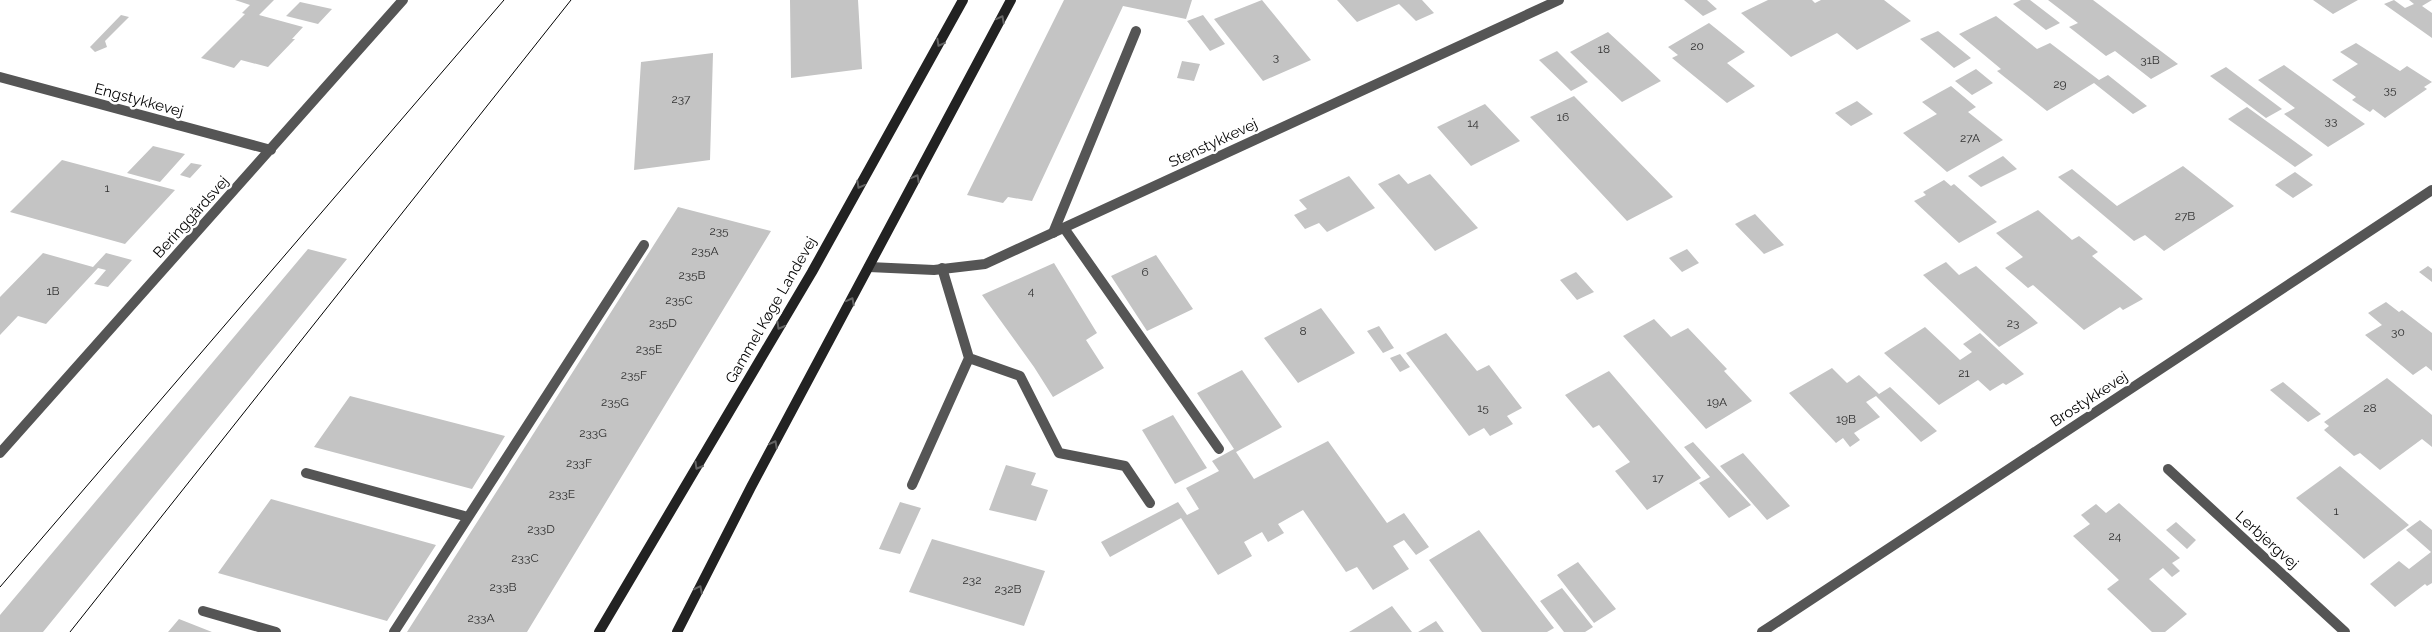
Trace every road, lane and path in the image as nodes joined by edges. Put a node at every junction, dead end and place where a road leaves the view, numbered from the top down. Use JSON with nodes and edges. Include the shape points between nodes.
{"nodes":[{"id":1,"x":403,"y":0,"type":"edge"},
{"id":2,"x":963,"y":0,"type":"edge"},
{"id":3,"x":1011,"y":0,"type":"edge"},
{"id":4,"x":1559,"y":0,"type":"edge"},
{"id":5,"x":1136,"y":31,"type":"dead end"},
{"id":6,"x":0,"y":77,"type":"edge"},
{"id":7,"x":271,"y":150,"type":"junction"},
{"id":8,"x":2432,"y":190,"type":"edge"},
{"id":9,"x":1064,"y":228,"type":"junction"},
{"id":10,"x":1053,"y":233,"type":"junction"},
{"id":11,"x":644,"y":245,"type":"dead end"},
{"id":12,"x":868,"y":267,"type":"junction"},
{"id":13,"x":942,"y":268,"type":"junction"},
{"id":14,"x":969,"y":358,"type":"junction"},
{"id":15,"x":1219,"y":449,"type":"dead end"},
{"id":16,"x":0,"y":452,"type":"edge"},
{"id":17,"x":2168,"y":469,"type":"dead end"},
{"id":18,"x":306,"y":474,"type":"dead end"},
{"id":19,"x":912,"y":485,"type":"dead end"},
{"id":20,"x":1150,"y":504,"type":"dead end"},
{"id":21,"x":468,"y":517,"type":"junction"},
{"id":22,"x":203,"y":611,"type":"dead end"},
{"id":23,"x":276,"y":632,"type":"edge"},
{"id":24,"x":394,"y":632,"type":"edge"},
{"id":25,"x":599,"y":632,"type":"edge"},
{"id":26,"x":677,"y":632,"type":"edge"},
{"id":27,"x":1762,"y":632,"type":"edge"},
{"id":28,"x":2345,"y":632,"type":"edge"}],
"edges":[{"from":1,"to":7,"type":"street","name":"Beringgårdsvej"},
{"from":2,"to":25,"type":"main road","name":"Gammel Køge Landevej","one_way":true,"via":[[812,272]]},
{"from":12,"to":3,"type":"main road","one_way":true},
{"from":4,"to":9,"type":"street","name":"Stenstykkevej"},
{"from":5,"to":10,"type":"street"},
{"from":6,"to":7,"type":"street","name":"Engstykkevej"},
{"from":7,"to":16,"type":"street","name":"Beringgårdsvej"},
{"from":8,"to":27,"type":"street","name":"Brostykkevej"},
{"from":9,"to":10,"type":"street","name":"Stenstykkevej"},
{"from":9,"to":15,"type":"street"},
{"from":10,"to":13,"type":"street","name":"Stenstykkevej","via":[[985,264]]},
{"from":11,"to":21,"type":"street"},
{"from":12,"to":13,"type":"street","name":"Stenstykkevej"},
{"from":26,"to":12,"type":"main road","one_way":true},
{"from":13,"to":14,"type":"street"},
{"from":14,"to":19,"type":"street"},
{"from":14,"to":20,"type":"street","via":[[1020,376],[1059,453],[1124,466]]},
{"from":17,"to":28,"type":"street","name":"Lerbjergvej"},
{"from":18,"to":21,"type":"street"},
{"from":21,"to":24,"type":"street"},
{"from":22,"to":23,"type":"street"}]}
